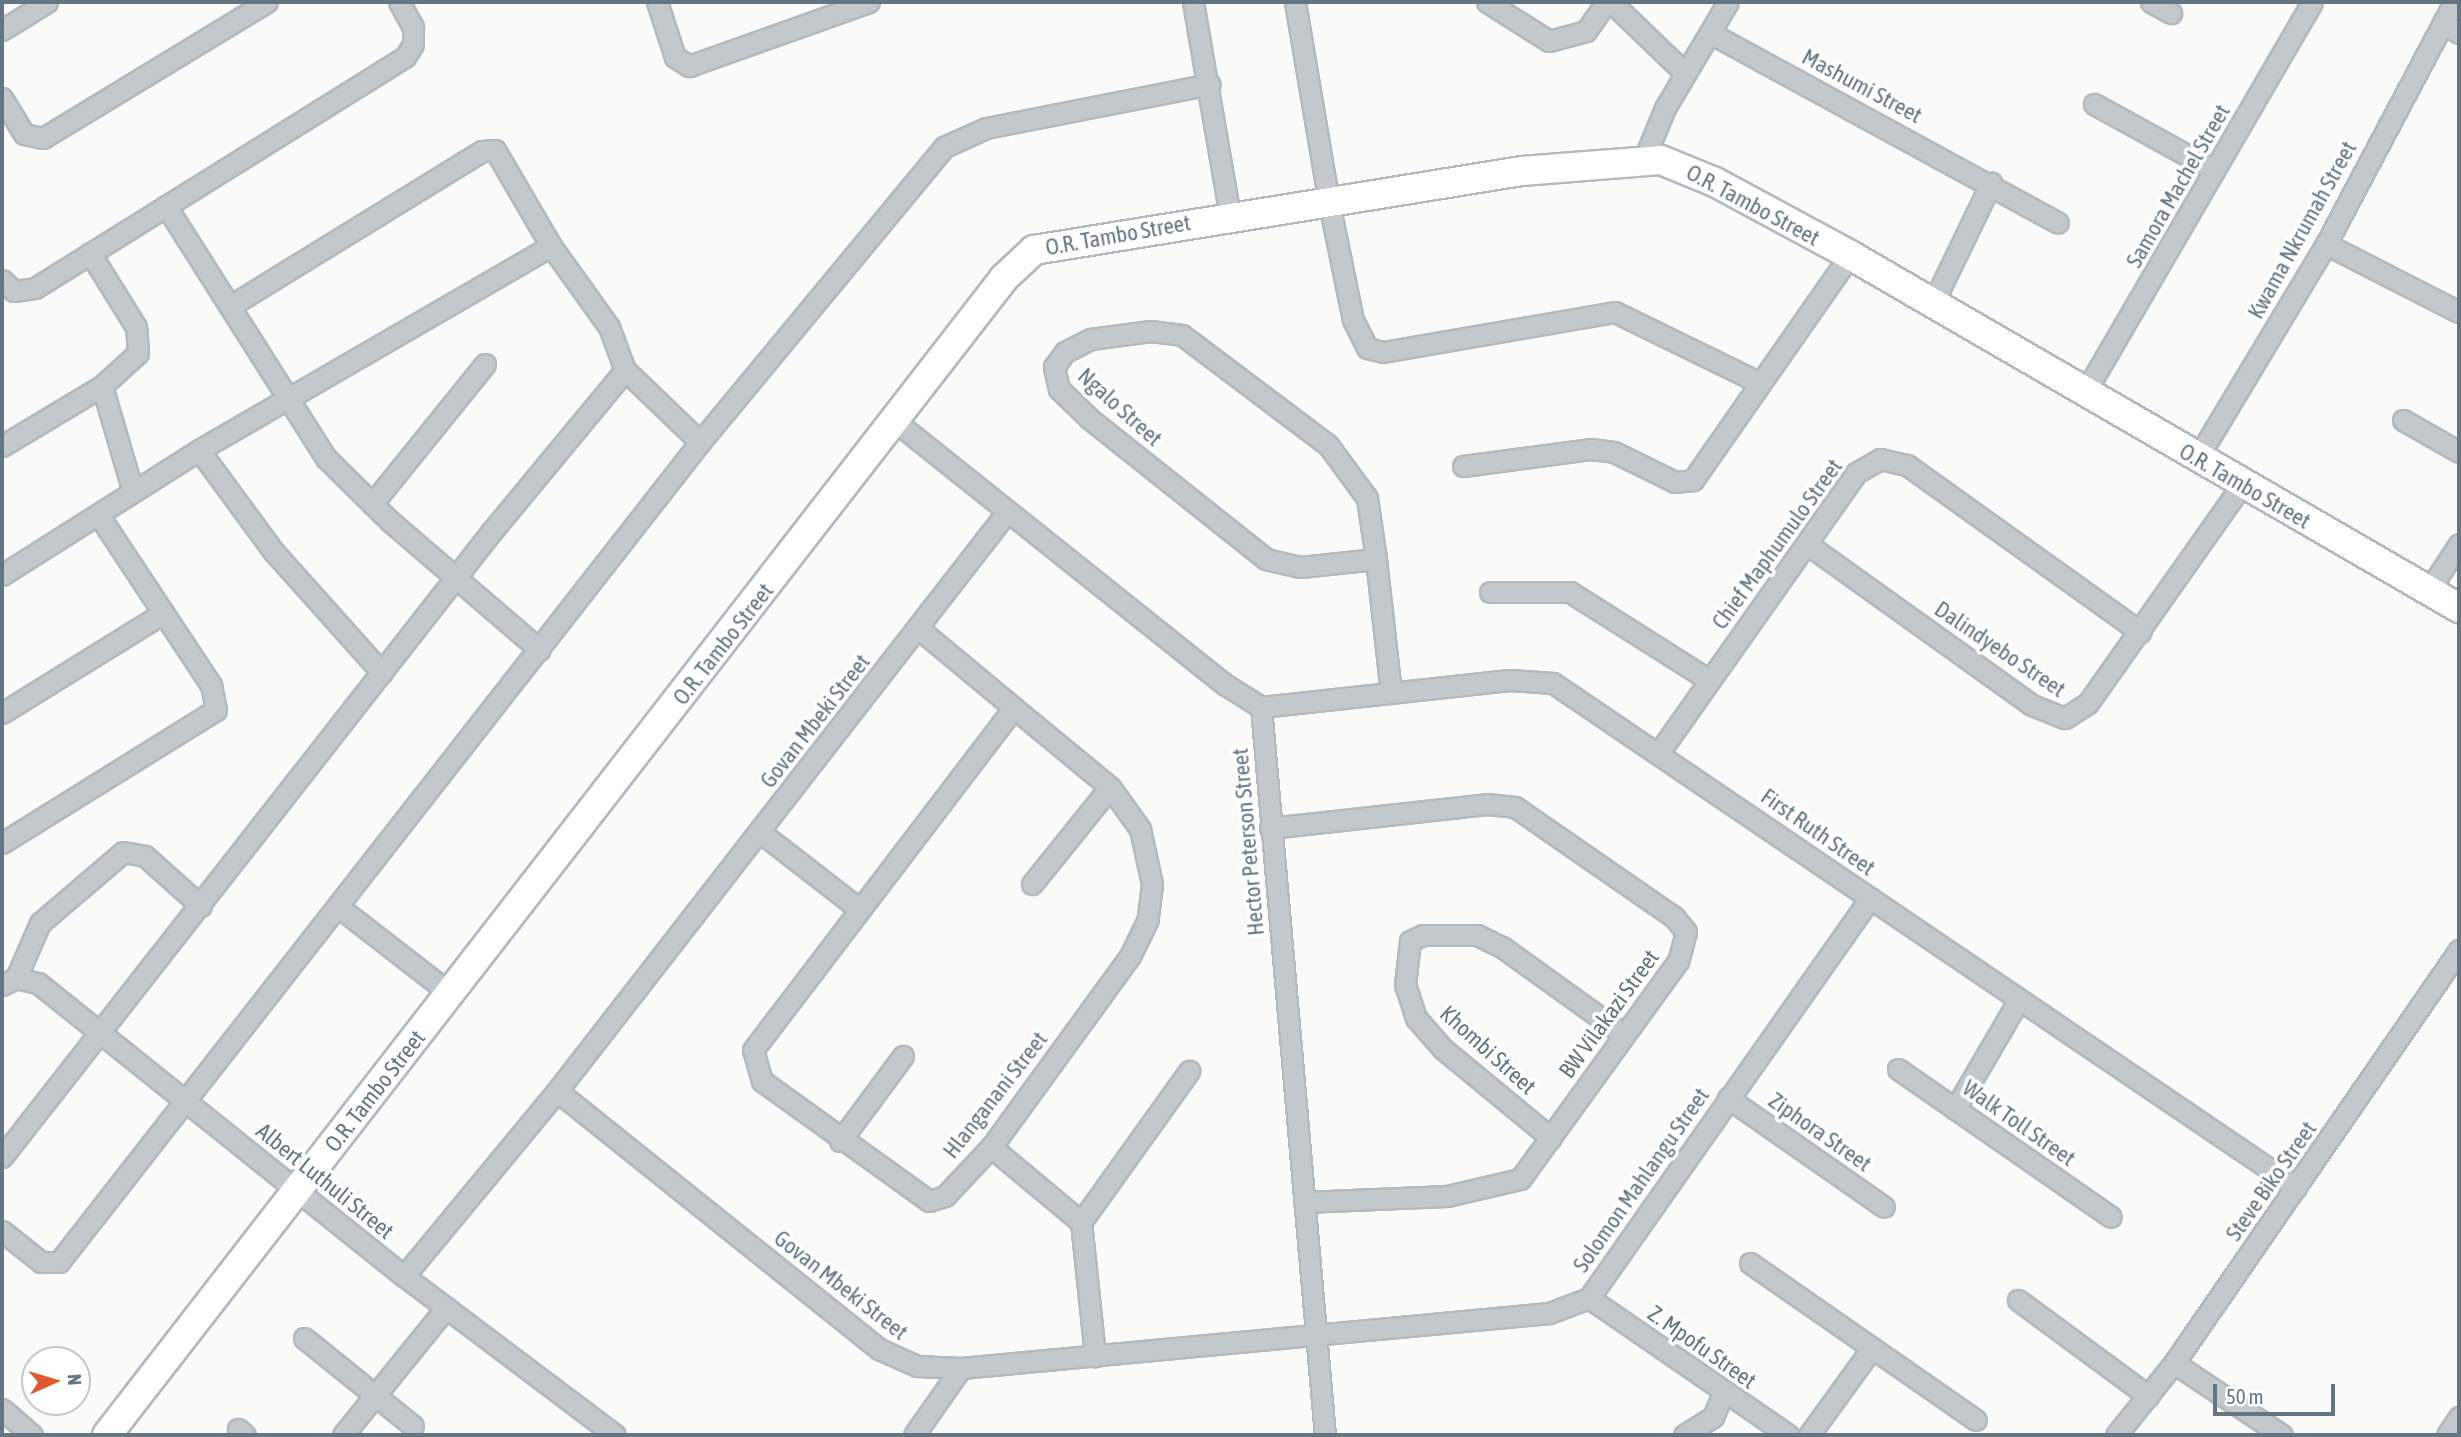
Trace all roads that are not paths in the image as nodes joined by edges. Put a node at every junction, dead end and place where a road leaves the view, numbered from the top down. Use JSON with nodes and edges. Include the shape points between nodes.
{"nodes":[{"id":1,"x":47,"y":2,"type":"edge"},
{"id":2,"x":267,"y":2,"type":"edge"},
{"id":3,"x":399,"y":2,"type":"edge"},
{"id":4,"x":657,"y":2,"type":"edge"},
{"id":5,"x":869,"y":2,"type":"edge"},
{"id":6,"x":1194,"y":2,"type":"edge"},
{"id":7,"x":1295,"y":2,"type":"edge"},
{"id":8,"x":1487,"y":2,"type":"edge"},
{"id":9,"x":1609,"y":2,"type":"edge"},
{"id":10,"x":1728,"y":2,"type":"edge"},
{"id":11,"x":2151,"y":2,"type":"edge"},
{"id":12,"x":2312,"y":2,"type":"edge"},
{"id":13,"x":2454,"y":2,"type":"edge"},
{"id":14,"x":2171,"y":13,"type":"dead end"},
{"id":15,"x":2451,"y":28,"type":"edge"},
{"id":16,"x":2,"y":30,"type":"edge"},
{"id":17,"x":1710,"y":33,"type":"junction"},
{"id":18,"x":1685,"y":73,"type":"junction"},
{"id":19,"x":1210,"y":85,"type":"junction"},
{"id":20,"x":2,"y":98,"type":"edge"},
{"id":21,"x":2094,"y":104,"type":"dead end"},
{"id":22,"x":1644,"y":159,"type":"junction"},
{"id":23,"x":2214,"y":170,"type":"junction"},
{"id":24,"x":1991,"y":183,"type":"junction"},
{"id":25,"x":1329,"y":202,"type":"junction"},
{"id":26,"x":166,"y":206,"type":"junction"},
{"id":27,"x":1230,"y":216,"type":"junction"},
{"id":28,"x":2058,"y":223,"type":"dead end"},
{"id":29,"x":2326,"y":244,"type":"junction"},
{"id":30,"x":551,"y":246,"type":"junction"},
{"id":31,"x":90,"y":253,"type":"junction"},
{"id":32,"x":1850,"y":255,"type":"junction"},
{"id":33,"x":2,"y":280,"type":"edge"},
{"id":34,"x":1932,"y":305,"type":"junction"},
{"id":35,"x":230,"y":306,"type":"junction"},
{"id":36,"x":2459,"y":312,"type":"edge"},
{"id":37,"x":485,"y":364,"type":"dead end"},
{"id":38,"x":625,"y":370,"type":"junction"},
{"id":39,"x":1760,"y":383,"type":"junction"},
{"id":40,"x":102,"y":386,"type":"junction"},
{"id":41,"x":2084,"y":394,"type":"junction"},
{"id":42,"x":287,"y":398,"type":"junction"},
{"id":43,"x":2403,"y":420,"type":"dead end"},
{"id":44,"x":896,"y":422,"type":"junction"},
{"id":45,"x":700,"y":442,"type":"junction"},
{"id":46,"x":2,"y":446,"type":"edge"},
{"id":47,"x":198,"y":450,"type":"junction"},
{"id":48,"x":2459,"y":452,"type":"edge"},
{"id":49,"x":2198,"y":457,"type":"junction"},
{"id":50,"x":1463,"y":466,"type":"dead end"},
{"id":51,"x":2241,"y":485,"type":"junction"},
{"id":52,"x":133,"y":492,"type":"junction"},
{"id":53,"x":372,"y":504,"type":"junction"},
{"id":54,"x":1006,"y":512,"type":"junction"},
{"id":55,"x":99,"y":516,"type":"junction"},
{"id":56,"x":1807,"y":544,"type":"junction"},
{"id":57,"x":2459,"y":544,"type":"edge"},
{"id":58,"x":1376,"y":559,"type":"junction"},
{"id":59,"x":2,"y":575,"type":"edge"},
{"id":60,"x":456,"y":579,"type":"junction"},
{"id":61,"x":2428,"y":590,"type":"junction"},
{"id":62,"x":1490,"y":592,"type":"dead end"},
{"id":63,"x":2459,"y":608,"type":"edge"},
{"id":64,"x":163,"y":613,"type":"junction"},
{"id":65,"x":919,"y":629,"type":"junction"},
{"id":66,"x":2140,"y":632,"type":"junction"},
{"id":67,"x":540,"y":650,"type":"junction"},
{"id":68,"x":382,"y":673,"type":"junction"},
{"id":69,"x":1709,"y":680,"type":"junction"},
{"id":70,"x":1391,"y":692,"type":"junction"},
{"id":71,"x":1261,"y":707,"type":"junction"},
{"id":72,"x":1014,"y":708,"type":"junction"},
{"id":73,"x":2,"y":713,"type":"edge"},
{"id":74,"x":1660,"y":751,"type":"junction"},
{"id":75,"x":1110,"y":788,"type":"junction"},
{"id":76,"x":1270,"y":828,"type":"junction"},
{"id":77,"x":760,"y":831,"type":"junction"},
{"id":78,"x":2,"y":843,"type":"edge"},
{"id":79,"x":1032,"y":884,"type":"dead end"},
{"id":80,"x":1870,"y":898,"type":"junction"},
{"id":81,"x":201,"y":906,"type":"junction"},
{"id":82,"x":341,"y":908,"type":"junction"},
{"id":83,"x":858,"y":908,"type":"junction"},
{"id":84,"x":2459,"y":950,"type":"edge"},
{"id":85,"x":9,"y":982,"type":"edge"},
{"id":86,"x":451,"y":994,"type":"junction"},
{"id":87,"x":2018,"y":1001,"type":"junction"},
{"id":88,"x":103,"y":1032,"type":"junction"},
{"id":89,"x":1623,"y":1034,"type":"junction"},
{"id":90,"x":903,"y":1056,"type":"dead end"},
{"id":91,"x":1898,"y":1069,"type":"dead end"},
{"id":92,"x":1189,"y":1071,"type":"dead end"},
{"id":93,"x":557,"y":1091,"type":"junction"},
{"id":94,"x":1728,"y":1098,"type":"junction"},
{"id":95,"x":189,"y":1102,"type":"junction"},
{"id":96,"x":1955,"y":1109,"type":"junction"},
{"id":97,"x":1551,"y":1138,"type":"junction"},
{"id":98,"x":840,"y":1141,"type":"junction"},
{"id":99,"x":991,"y":1147,"type":"junction"},
{"id":100,"x":2,"y":1157,"type":"edge"},
{"id":101,"x":2296,"y":1187,"type":"junction"},
{"id":102,"x":297,"y":1191,"type":"junction"},
{"id":103,"x":1304,"y":1202,"type":"junction"},
{"id":104,"x":1884,"y":1207,"type":"dead end"},
{"id":105,"x":2111,"y":1217,"type":"dead end"},
{"id":106,"x":1081,"y":1222,"type":"junction"},
{"id":107,"x":2,"y":1231,"type":"edge"},
{"id":108,"x":1750,"y":1263,"type":"dead end"},
{"id":109,"x":404,"y":1276,"type":"junction"},
{"id":110,"x":1589,"y":1298,"type":"junction"},
{"id":111,"x":2018,"y":1300,"type":"dead end"},
{"id":112,"x":446,"y":1308,"type":"junction"},
{"id":113,"x":1315,"y":1334,"type":"junction"},
{"id":114,"x":304,"y":1338,"type":"dead end"},
{"id":115,"x":1872,"y":1348,"type":"junction"},
{"id":116,"x":1095,"y":1356,"type":"junction"},
{"id":117,"x":2174,"y":1363,"type":"junction"},
{"id":118,"x":961,"y":1368,"type":"junction"},
{"id":119,"x":1723,"y":1393,"type":"junction"},
{"id":120,"x":375,"y":1394,"type":"junction"},
{"id":121,"x":2148,"y":1396,"type":"junction"},
{"id":122,"x":2,"y":1409,"type":"edge"},
{"id":123,"x":2459,"y":1416,"type":"edge"},
{"id":124,"x":1976,"y":1420,"type":"dead end"},
{"id":125,"x":413,"y":1426,"type":"dead end"},
{"id":126,"x":32,"y":1435,"type":"edge"},
{"id":127,"x":107,"y":1435,"type":"edge"},
{"id":128,"x":343,"y":1435,"type":"edge"},
{"id":129,"x":615,"y":1435,"type":"edge"},
{"id":130,"x":914,"y":1435,"type":"edge"},
{"id":131,"x":1325,"y":1435,"type":"edge"},
{"id":132,"x":1684,"y":1435,"type":"edge"},
{"id":133,"x":1788,"y":1435,"type":"edge"},
{"id":134,"x":1809,"y":1435,"type":"edge"},
{"id":135,"x":2116,"y":1435,"type":"edge"},
{"id":136,"x":2282,"y":1435,"type":"edge"},
{"id":137,"x":2447,"y":1435,"type":"edge"}],
"edges":[{"from":1,"to":16,"type":"street"},
{"from":2,"to":20,"type":"street","via":[[43,138],[24,134]]},
{"from":3,"to":26,"type":"street","via":[[413,27],[413,44],[405,57]]},
{"from":4,"to":5,"type":"street","via":[[675,57],[689,66]]},
{"from":6,"to":19,"type":"street"},
{"from":7,"to":25,"type":"street"},
{"from":8,"to":9,"type":"street","via":[[1549,41],[1586,30]]},
{"from":9,"to":18,"type":"street"},
{"from":10,"to":17,"type":"street"},
{"from":11,"to":14,"type":"street"},
{"from":12,"to":23,"type":"street","name":"Samora Machel Street"},
{"from":13,"to":15,"type":"street","name":"Kwama Nkrumah Street"},
{"from":15,"to":29,"type":"street","name":"Kwama Nkrumah Street"},
{"from":17,"to":18,"type":"street"},
{"from":17,"to":24,"type":"street","name":"Mashumi Street"},
{"from":18,"to":22,"type":"street"},
{"from":19,"to":27,"type":"street"},
{"from":19,"to":45,"type":"street","via":[[1002,124],[944,147]]},
{"from":21,"to":23,"type":"street"},
{"from":22,"to":25,"type":"street","name":"O.R. Tambo Street","via":[[1522,171]]},
{"from":22,"to":32,"type":"street","name":"O.R. Tambo Street","via":[[1691,170]]},
{"from":23,"to":41,"type":"street","name":"Samora Machel Street"},
{"from":24,"to":28,"type":"street","name":"Mashumi Street"},
{"from":24,"to":34,"type":"street"},
{"from":25,"to":27,"type":"street","name":"O.R. Tambo Street"},
{"from":25,"to":39,"type":"street","via":[[1355,328],[1367,348],[1383,352],[1615,312]]},
{"from":26,"to":31,"type":"street"},
{"from":26,"to":35,"type":"street"},
{"from":27,"to":44,"type":"street","name":"O.R. Tambo Street","via":[[1034,250],[1018,261]]},
{"from":29,"to":36,"type":"street"},
{"from":29,"to":49,"type":"street","name":"Kwama Nkrumah Street"},
{"from":30,"to":35,"type":"street","via":[[502,157],[487,149]]},
{"from":30,"to":38,"type":"street","via":[[609,327]]},
{"from":30,"to":42,"type":"street"},
{"from":31,"to":33,"type":"street","via":[[26,291],[14,291]]},
{"from":31,"to":40,"type":"street","via":[[139,336],[134,361]]},
{"from":32,"to":34,"type":"street","name":"O.R. Tambo Street"},
{"from":32,"to":39,"type":"street"},
{"from":34,"to":41,"type":"street","name":"O.R. Tambo Street"},
{"from":35,"to":42,"type":"street"},
{"from":37,"to":53,"type":"street"},
{"from":38,"to":45,"type":"street"},
{"from":38,"to":60,"type":"street"},
{"from":39,"to":50,"type":"street","via":[[1699,474],[1685,483],[1603,450]]},
{"from":40,"to":46,"type":"street"},
{"from":40,"to":52,"type":"street"},
{"from":41,"to":49,"type":"street","name":"O.R. Tambo Street"},
{"from":42,"to":47,"type":"street"},
{"from":42,"to":53,"type":"street","via":[[326,457]]},
{"from":43,"to":48,"type":"street"},
{"from":44,"to":54,"type":"street"},
{"from":44,"to":86,"type":"street","name":"O.R. Tambo Street"},
{"from":45,"to":67,"type":"street"},
{"from":47,"to":52,"type":"street"},
{"from":47,"to":68,"type":"street","via":[[274,552]]},
{"from":49,"to":51,"type":"street","name":"O.R. Tambo Street"},
{"from":51,"to":61,"type":"street","name":"O.R. Tambo Street"},
{"from":51,"to":66,"type":"street","name":"Dalindyebo Street"},
{"from":52,"to":55,"type":"street"},
{"from":53,"to":60,"type":"street"},
{"from":54,"to":65,"type":"street","name":"Govan Mbeki Street"},
{"from":54,"to":71,"type":"street"},
{"from":55,"to":59,"type":"street"},
{"from":55,"to":64,"type":"street"},
{"from":56,"to":66,"type":"street","name":"Dalindyebo Street","via":[[2051,716],[2077,714]]},
{"from":56,"to":66,"type":"street","name":"Chief Maphumulo Street","via":[[1856,473],[1868,462],[1889,458],[1907,465]]},
{"from":56,"to":69,"type":"street","name":"Chief Maphumulo Street"},
{"from":57,"to":61,"type":"street"},
{"from":58,"to":58,"type":"street","name":"Ngalo Street","via":[[1367,498],[1346,463],[1182,335],[1150,331],[1091,339],[1065,352],[1054,367],[1059,389],[1089,418],[1266,559],[1300,567]]},
{"from":58,"to":70,"type":"street","name":"Ngalo Street"},
{"from":60,"to":67,"type":"street"},
{"from":60,"to":68,"type":"street"},
{"from":61,"to":63,"type":"street","name":"O.R. Tambo Street"},
{"from":62,"to":69,"type":"street","via":[[1570,592]]},
{"from":64,"to":73,"type":"street"},
{"from":64,"to":78,"type":"street","via":[[215,693],[215,713]]},
{"from":65,"to":72,"type":"street","name":"Hlanganani Street"},
{"from":65,"to":77,"type":"street","name":"Govan Mbeki Street"},
{"from":67,"to":82,"type":"street"},
{"from":68,"to":81,"type":"street"},
{"from":69,"to":74,"type":"street","name":"Chief Maphumulo Street"},
{"from":70,"to":71,"type":"street","name":"First Ruth Street"},
{"from":70,"to":74,"type":"street","name":"First Ruth Street","via":[[1510,680],[1553,683]]},
{"from":71,"to":76,"type":"street","name":"Hector Peterson Street"},
{"from":72,"to":75,"type":"street","name":"Hlanganani Street"},
{"from":72,"to":83,"type":"street","name":"Hlanganani Street"},
{"from":74,"to":80,"type":"street","name":"First Ruth Street"},
{"from":75,"to":79,"type":"street"},
{"from":75,"to":99,"type":"street","name":"Hlanganani Street","via":[[1133,815],[1146,846],[1152,884],[1148,919],[1129,956]]},
{"from":76,"to":89,"type":"street","name":"BW Vilakazi Street","via":[[1487,804],[1514,807],[1674,916],[1686,932],[1678,961]]},
{"from":76,"to":103,"type":"street","name":"Hector Peterson Street"},
{"from":77,"to":83,"type":"street"},
{"from":77,"to":93,"type":"street","name":"Govan Mbeki Street"},
{"from":80,"to":87,"type":"street","name":"First Ruth Street"},
{"from":80,"to":94,"type":"street","name":"Solomon Mahlangu Street"},
{"from":81,"to":85,"type":"street","via":[[145,856],[123,852],[40,923]]},
{"from":81,"to":88,"type":"street"},
{"from":82,"to":86,"type":"street"},
{"from":82,"to":95,"type":"street"},
{"from":83,"to":98,"type":"street","name":"Hlanganani Street","via":[[762,1035],[752,1057],[762,1081]]},
{"from":84,"to":101,"type":"street","name":"Steve Biko Street"},
{"from":85,"to":88,"type":"street","name":"Albert Luthuli Street","via":[[38,983]]},
{"from":86,"to":102,"type":"street","name":"O.R. Tambo Street"},
{"from":87,"to":96,"type":"street"},
{"from":87,"to":101,"type":"street","name":"First Ruth Street"},
{"from":88,"to":95,"type":"street","name":"Albert Luthuli Street"},
{"from":88,"to":100,"type":"street"},
{"from":89,"to":97,"type":"street","name":"BW Vilakazi Street"},
{"from":89,"to":97,"type":"street","name":"Khombi Street","via":[[1502,947],[1477,935],[1423,935],[1410,941],[1405,985],[1423,1027]]},
{"from":90,"to":98,"type":"street"},
{"from":91,"to":96,"type":"street","name":"Walk Toll Street"},
{"from":92,"to":106,"type":"street"},
{"from":93,"to":109,"type":"street","name":"Govan Mbeki Street"},
{"from":93,"to":118,"type":"street","name":"Govan Mbeki Street","via":[[878,1349],[916,1366]]},
{"from":94,"to":104,"type":"street","name":"Ziphora Street"},
{"from":94,"to":110,"type":"street","name":"Solomon Mahlangu Street"},
{"from":95,"to":102,"type":"street","name":"Albert Luthuli Street"},
{"from":95,"to":107,"type":"street","via":[[59,1262],[41,1262]]},
{"from":96,"to":105,"type":"street","name":"Walk Toll Street"},
{"from":97,"to":103,"type":"street","name":"BW Vilakazi Street","via":[[1520,1179],[1502,1187]]},
{"from":98,"to":99,"type":"street","name":"Hlanganani Street","via":[[929,1201],[945,1195]]},
{"from":99,"to":106,"type":"street"},
{"from":101,"to":117,"type":"street","name":"Steve Biko Street"},
{"from":102,"to":109,"type":"street","name":"Albert Luthuli Street"},
{"from":102,"to":127,"type":"street","name":"O.R. Tambo Street"},
{"from":103,"to":113,"type":"street","name":"Hector Peterson Street"},
{"from":106,"to":116,"type":"street"},
{"from":108,"to":115,"type":"street"},
{"from":109,"to":112,"type":"street","name":"Albert Luthuli Street"},
{"from":110,"to":113,"type":"street","name":"Solomon Mahlangu Street","via":[[1549,1313]]},
{"from":110,"to":119,"type":"street","name":"Z. Mpofu Street"},
{"from":111,"to":121,"type":"street"},
{"from":112,"to":120,"type":"street"},
{"from":112,"to":129,"type":"street","name":"Albert Luthuli Street"},
{"from":113,"to":116,"type":"street","name":"Govan Mbeki Street"},
{"from":113,"to":131,"type":"street","name":"Hector Peterson Street"},
{"from":114,"to":120,"type":"street"},
{"from":115,"to":124,"type":"street"},
{"from":115,"to":134,"type":"street"},
{"from":116,"to":118,"type":"street","name":"Govan Mbeki Street"},
{"from":117,"to":121,"type":"street","name":"Steve Biko Street"},
{"from":117,"to":136,"type":"street"},
{"from":118,"to":130,"type":"street"},
{"from":119,"to":132,"type":"street","via":[[1713,1417]]},
{"from":119,"to":133,"type":"street","name":"Z. Mpofu Street"},
{"from":120,"to":125,"type":"street"},
{"from":120,"to":128,"type":"street"},
{"from":121,"to":135,"type":"street","name":"Steve Biko Street"},
{"from":122,"to":126,"type":"street"},
{"from":123,"to":137,"type":"street"}]}
